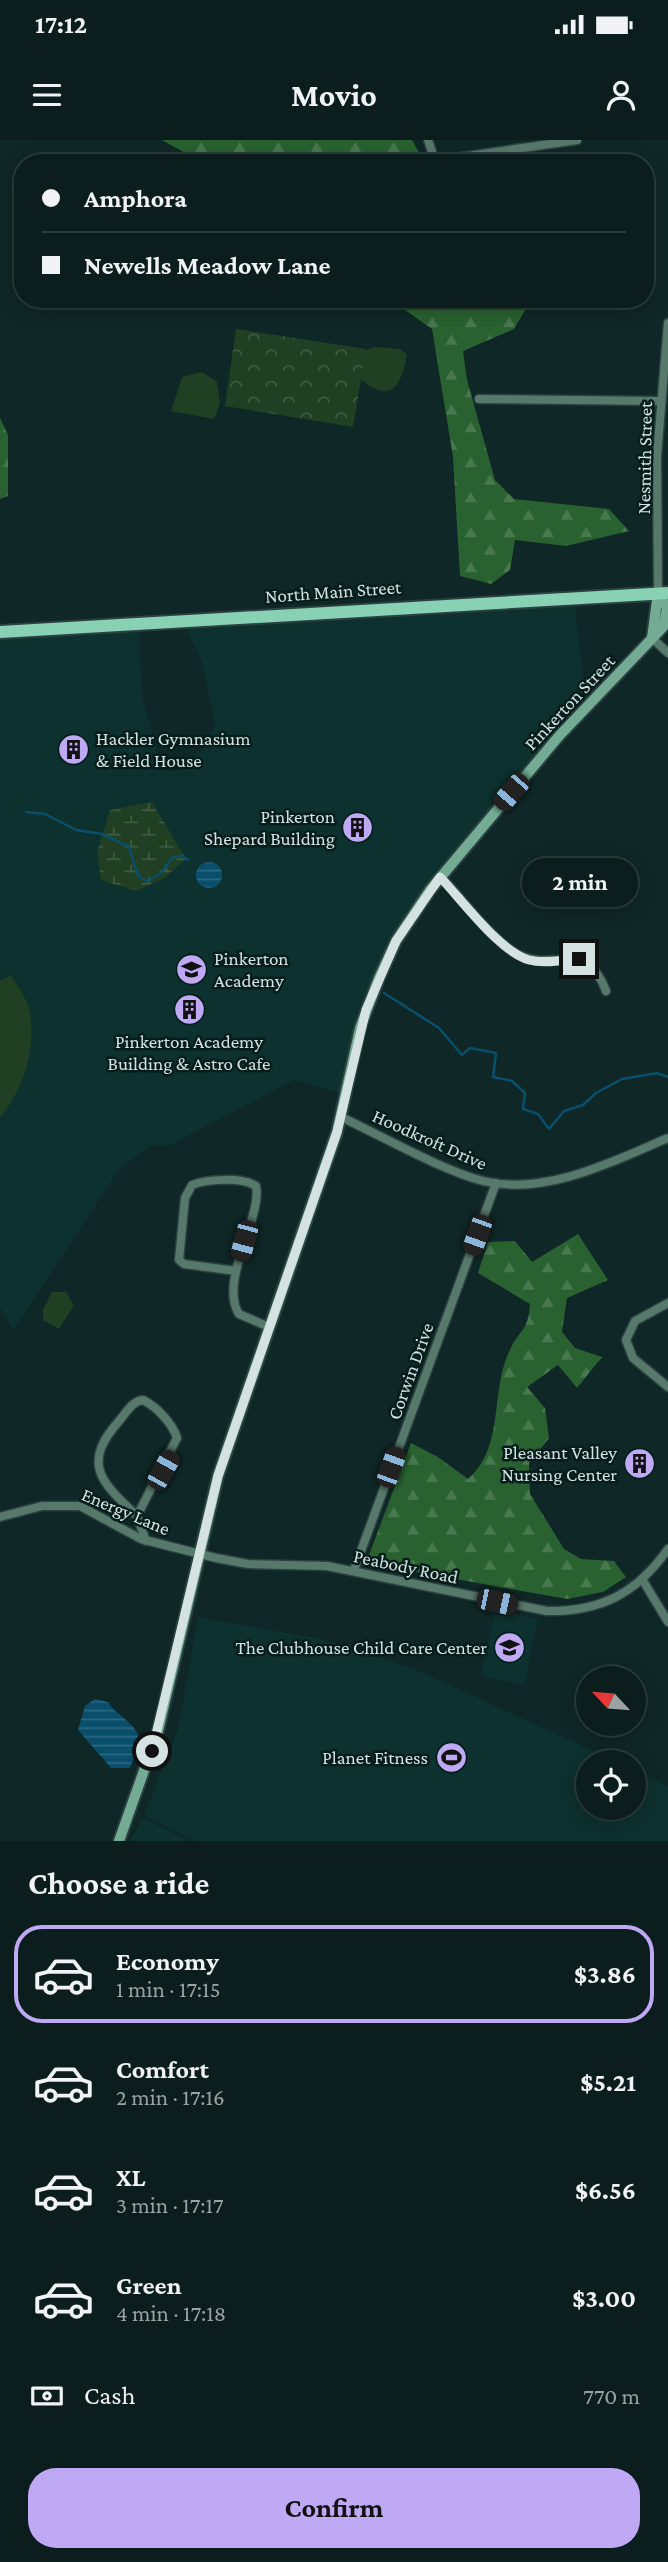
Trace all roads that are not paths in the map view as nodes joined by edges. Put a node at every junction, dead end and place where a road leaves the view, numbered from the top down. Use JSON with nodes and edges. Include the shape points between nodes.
{"nodes":[{"id":1,"x":577,"y":140,"type":"edge"},
{"id":2,"x":484,"y":154,"type":"edge"},
{"id":3,"x":668,"y":323,"type":"edge"},
{"id":4,"x":479,"y":399,"type":"dead end"},
{"id":5,"x":659,"y":401,"type":"junction"},
{"id":6,"x":663,"y":593,"type":"edge"},
{"id":7,"x":0,"y":632,"type":"edge"},
{"id":8,"x":652,"y":638,"type":"junction"},
{"id":9,"x":668,"y":653,"type":"edge"},
{"id":10,"x":440,"y":877,"type":"junction"},
{"id":11,"x":606,"y":991,"type":"dead end"},
{"id":12,"x":341,"y":1116,"type":"junction"},
{"id":13,"x":668,"y":1138,"type":"edge"},
{"id":14,"x":496,"y":1183,"type":"junction"},
{"id":15,"x":236,"y":1271,"type":"junction"},
{"id":16,"x":668,"y":1304,"type":"edge"},
{"id":17,"x":269,"y":1327,"type":"junction"},
{"id":18,"x":668,"y":1387,"type":"edge"},
{"id":19,"x":137,"y":1516,"type":"junction"},
{"id":20,"x":0,"y":1517,"type":"edge"},
{"id":21,"x":146,"y":1541,"type":"junction"},
{"id":22,"x":668,"y":1549,"type":"edge"},
{"id":23,"x":199,"y":1554,"type":"junction"},
{"id":24,"x":354,"y":1570,"type":"junction"},
{"id":25,"x":642,"y":1579,"type":"junction"},
{"id":26,"x":668,"y":1622,"type":"edge"},
{"id":27,"x":119,"y":1841,"type":"edge"}],
"edges":[{"from":1,"to":2,"type":"street"},
{"from":3,"to":5,"type":"street","name":"Nesmith Street"},
{"from":4,"to":5,"type":"street"},
{"from":5,"to":6,"type":"street","name":"Nesmith Street"},
{"from":6,"to":7,"type":"main road","name":"North Main Street"},
{"from":6,"to":8,"type":"street","name":"Pinkerton Street","via":[[667,618]]},
{"from":8,"to":9,"type":"street"},
{"from":8,"to":10,"type":"street","name":"Pinkerton Street","via":[[559,736]]},
{"from":10,"to":11,"type":"street","via":[[510,950],[530,960],[579,959],[592,965]]},
{"from":10,"to":12,"type":"street","name":"Pinkerton Street","via":[[407,923],[371,995]]},
{"from":12,"to":14,"type":"street","name":"Hoodkroft Drive","via":[[461,1173]]},
{"from":12,"to":17,"type":"street","name":"Pinkerton Street"},
{"from":13,"to":14,"type":"street","name":"Hoodkroft Drive","via":[[561,1178],[531,1184]]},
{"from":14,"to":24,"type":"street","name":"Corwin Drive"},
{"from":15,"to":15,"type":"street","via":[[256,1186],[247,1182],[192,1185],[185,1198],[179,1260]]},
{"from":15,"to":17,"type":"street","via":[[237,1311]]},
{"from":16,"to":18,"type":"street","via":[[635,1321],[626,1340],[633,1358]]},
{"from":17,"to":23,"type":"street","name":"Pinkerton Street","via":[[218,1476]]},
{"from":19,"to":19,"type":"street","via":[[111,1488],[97,1457],[106,1436],[135,1402],[143,1400],[173,1428],[177,1438]]},
{"from":19,"to":21,"type":"street"},
{"from":20,"to":21,"type":"street","name":"Energy Lane","via":[[42,1506],[80,1506]]},
{"from":21,"to":23,"type":"street","name":"Energy Lane"},
{"from":22,"to":25,"type":"street","name":"Peabody Road"},
{"from":23,"to":24,"type":"street","name":"Peabody Road","via":[[248,1564],[297,1563]]},
{"from":23,"to":27,"type":"street","name":"Pinkerton Street","via":[[158,1731]]},
{"from":24,"to":25,"type":"street","name":"Peabody Road","via":[[555,1611],[597,1606]]},
{"from":25,"to":26,"type":"street"}]}
